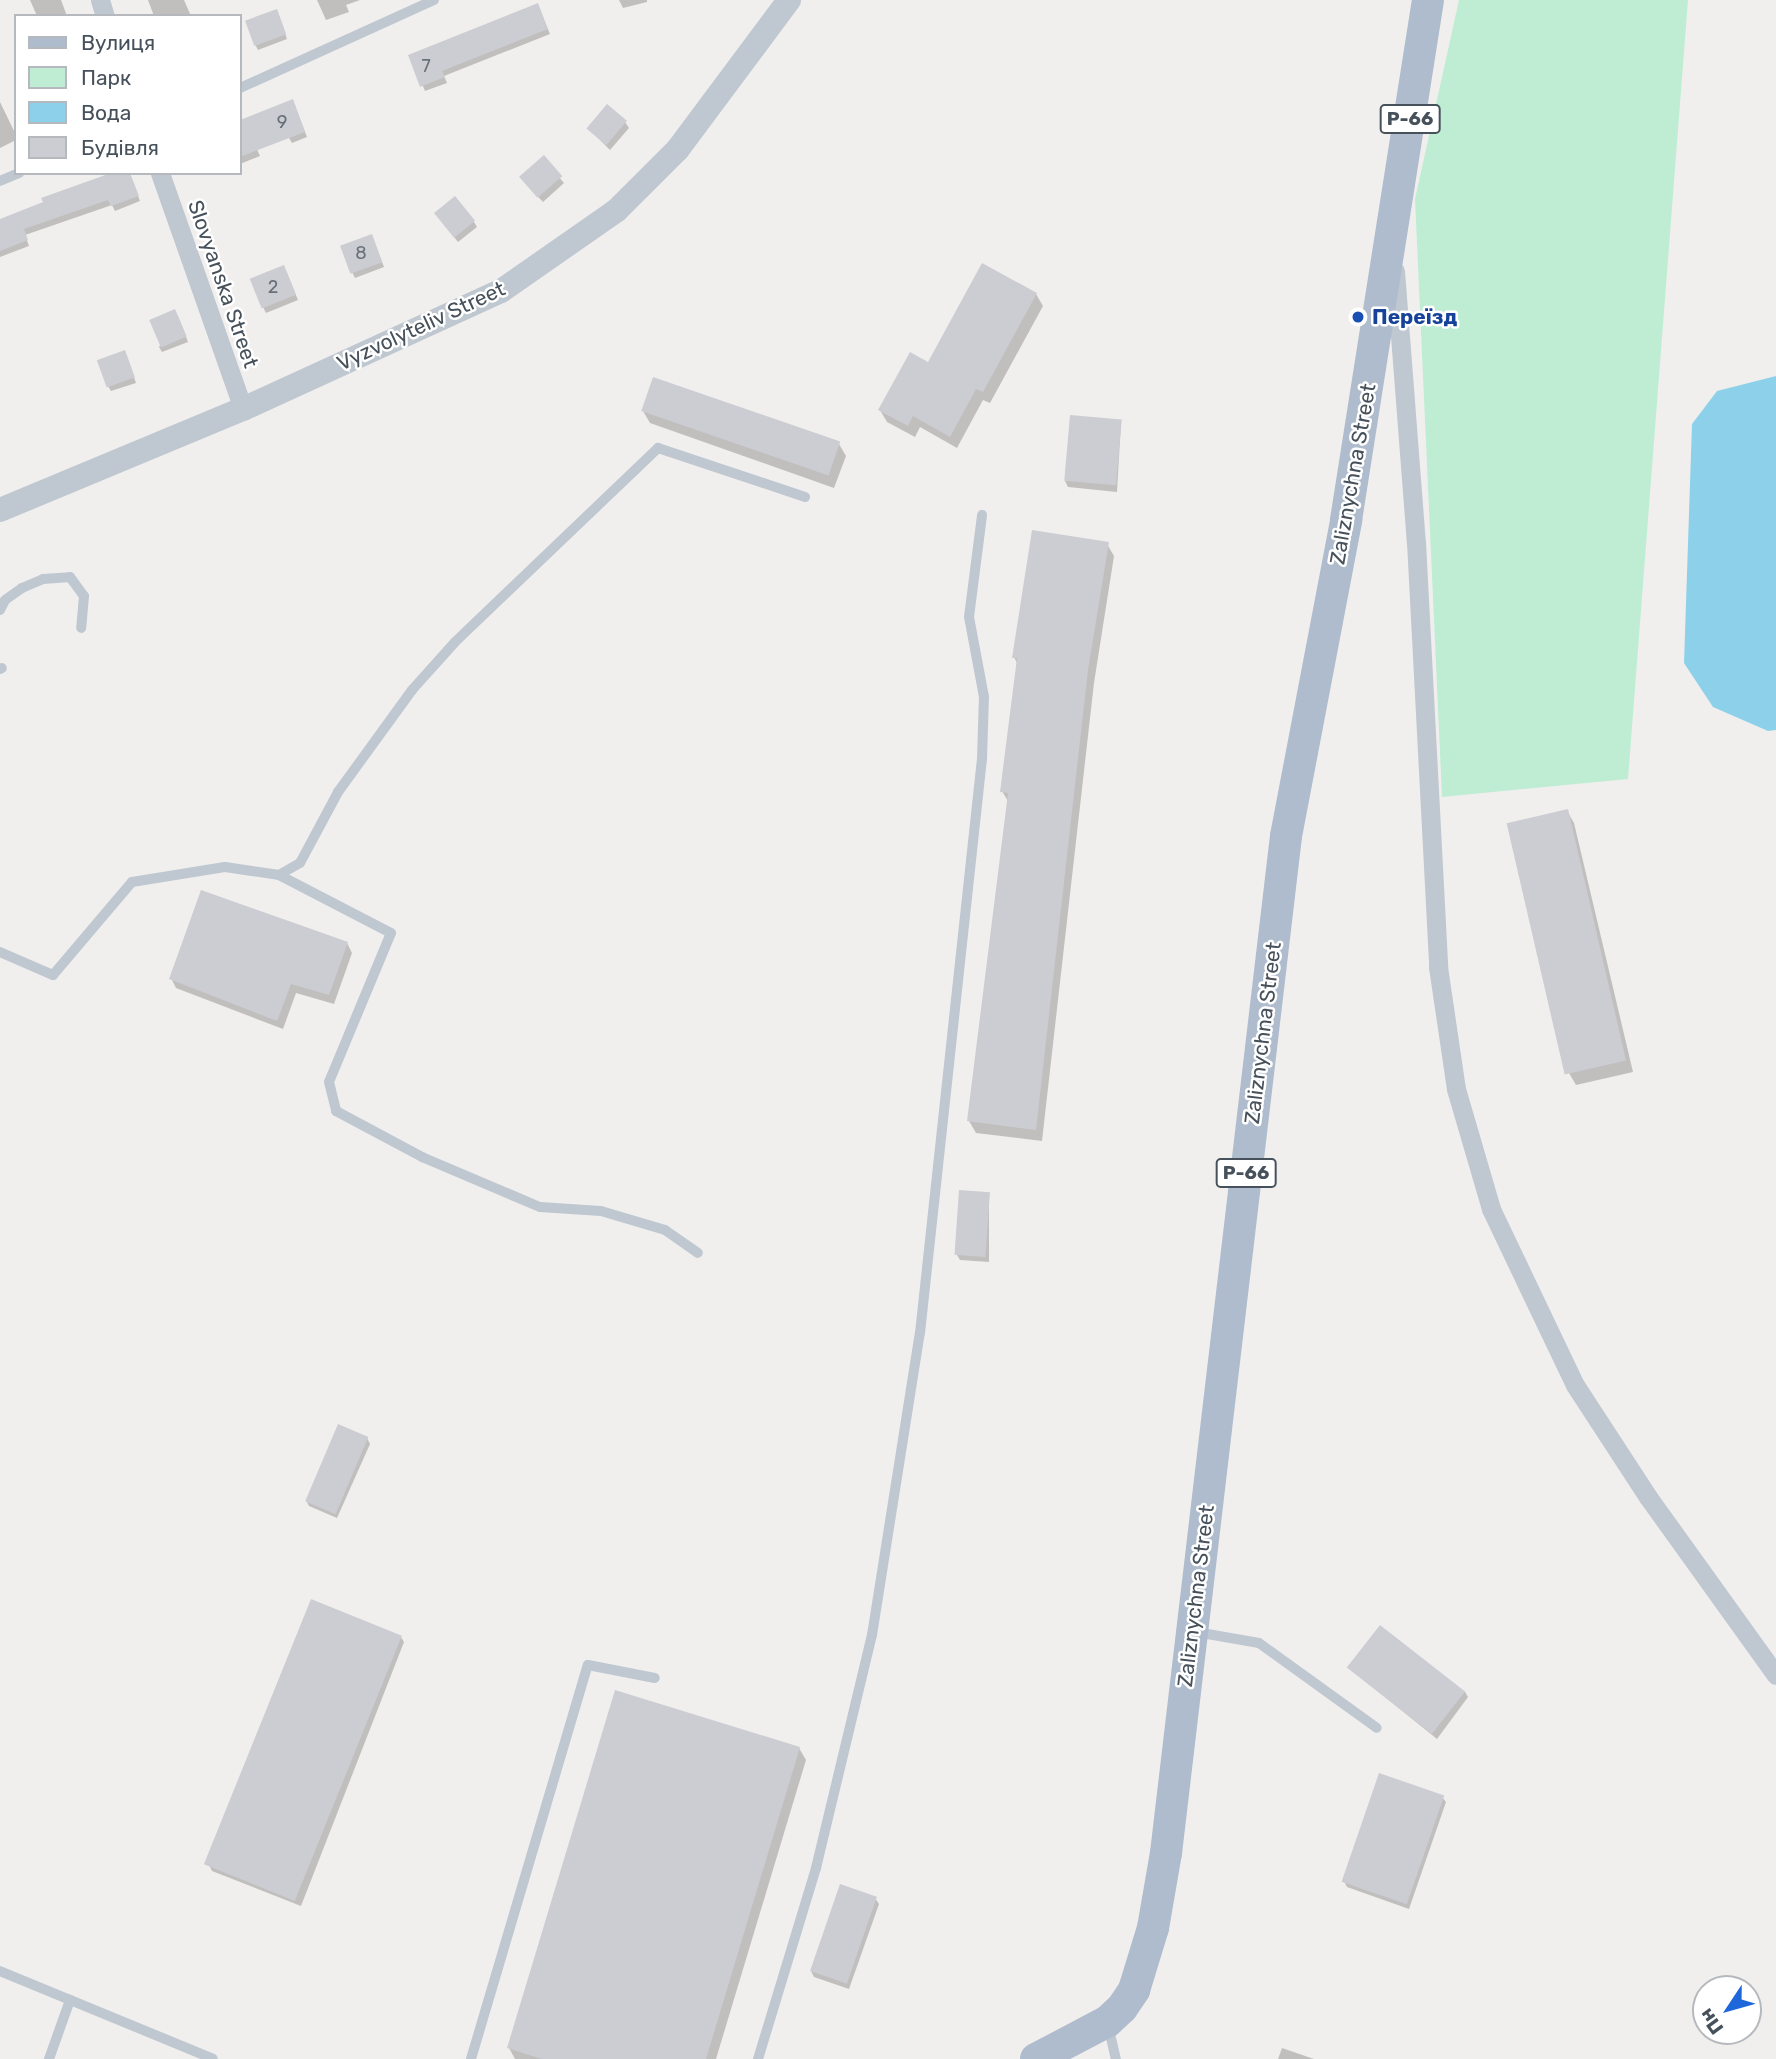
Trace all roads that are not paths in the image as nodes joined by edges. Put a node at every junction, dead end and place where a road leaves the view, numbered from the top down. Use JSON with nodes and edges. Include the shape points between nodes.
{"nodes":[{"id":1,"x":434,"y":0,"type":"edge"},
{"id":2,"x":789,"y":0,"type":"edge"},
{"id":3,"x":1428,"y":0,"type":"edge"},
{"id":4,"x":242,"y":87,"type":"edge"},
{"id":5,"x":161,"y":175,"type":"edge"},
{"id":6,"x":1393,"y":238,"type":"junction"},
{"id":7,"x":243,"y":409,"type":"junction"},
{"id":8,"x":805,"y":497,"type":"dead end"},
{"id":9,"x":0,"y":510,"type":"edge"},
{"id":10,"x":982,"y":515,"type":"dead end"},
{"id":11,"x":0,"y":610,"type":"edge"},
{"id":12,"x":81,"y":628,"type":"dead end"},
{"id":13,"x":279,"y":875,"type":"junction"},
{"id":14,"x":0,"y":952,"type":"edge"},
{"id":15,"x":698,"y":1253,"type":"dead end"},
{"id":16,"x":1192,"y":1632,"type":"junction"},
{"id":17,"x":1776,"y":1675,"type":"edge"},
{"id":18,"x":654,"y":1678,"type":"dead end"},
{"id":19,"x":1377,"y":1728,"type":"dead end"},
{"id":20,"x":0,"y":1971,"type":"edge"},
{"id":21,"x":70,"y":2000,"type":"junction"},
{"id":22,"x":1108,"y":2021,"type":"junction"},
{"id":23,"x":49,"y":2059,"type":"edge"},
{"id":24,"x":213,"y":2059,"type":"edge"},
{"id":25,"x":471,"y":2059,"type":"edge"},
{"id":26,"x":758,"y":2059,"type":"edge"},
{"id":27,"x":1037,"y":2059,"type":"edge"},
{"id":28,"x":1116,"y":2059,"type":"edge"}],
"edges":[{"from":1,"to":4,"type":"lane"},
{"from":2,"to":7,"type":"street","name":"Vyzvolyteliv Street","via":[[678,149],[617,210],[501,291]]},
{"from":3,"to":6,"type":"main road","name":"Zaliznychna Street","number":"Р-66"},
{"from":5,"to":7,"type":"street","name":"Slovyanska Street"},
{"from":6,"to":16,"type":"main road","name":"Zaliznychna Street","number":"Р-66","via":[[1286,836]]},
{"from":6,"to":17,"type":"street","via":[[1416,542],[1438,967],[1456,1089],[1491,1209],[1575,1385],[1648,1497]]},
{"from":7,"to":9,"type":"street","name":"Vyzvolyteliv Street"},
{"from":8,"to":13,"type":"lane","via":[[657,448],[455,642],[412,690],[338,792],[300,863]]},
{"from":10,"to":26,"type":"lane","via":[[969,617],[984,697],[982,759],[920,1333],[872,1635],[817,1868]]},
{"from":11,"to":12,"type":"lane","via":[[5,600],[22,588],[43,579],[70,577],[84,596]]},
{"from":13,"to":14,"type":"lane","via":[[225,867],[132,882],[53,975]]},
{"from":13,"to":15,"type":"lane","via":[[391,933],[329,1082],[336,1111],[422,1157],[540,1207],[601,1212],[665,1230]]},
{"from":16,"to":19,"type":"lane","via":[[1259,1643]]},
{"from":16,"to":22,"type":"main road","name":"Zaliznychna Street","number":"Р-66","via":[[1153,1928],[1134,1990]]},
{"from":18,"to":25,"type":"lane","via":[[588,1665]]},
{"from":20,"to":21,"type":"lane"},
{"from":21,"to":23,"type":"lane"},
{"from":21,"to":24,"type":"lane"},
{"from":22,"to":27,"type":"main road","name":"Zaliznychna Street","number":"Р-66"},
{"from":22,"to":28,"type":"lane"}]}
